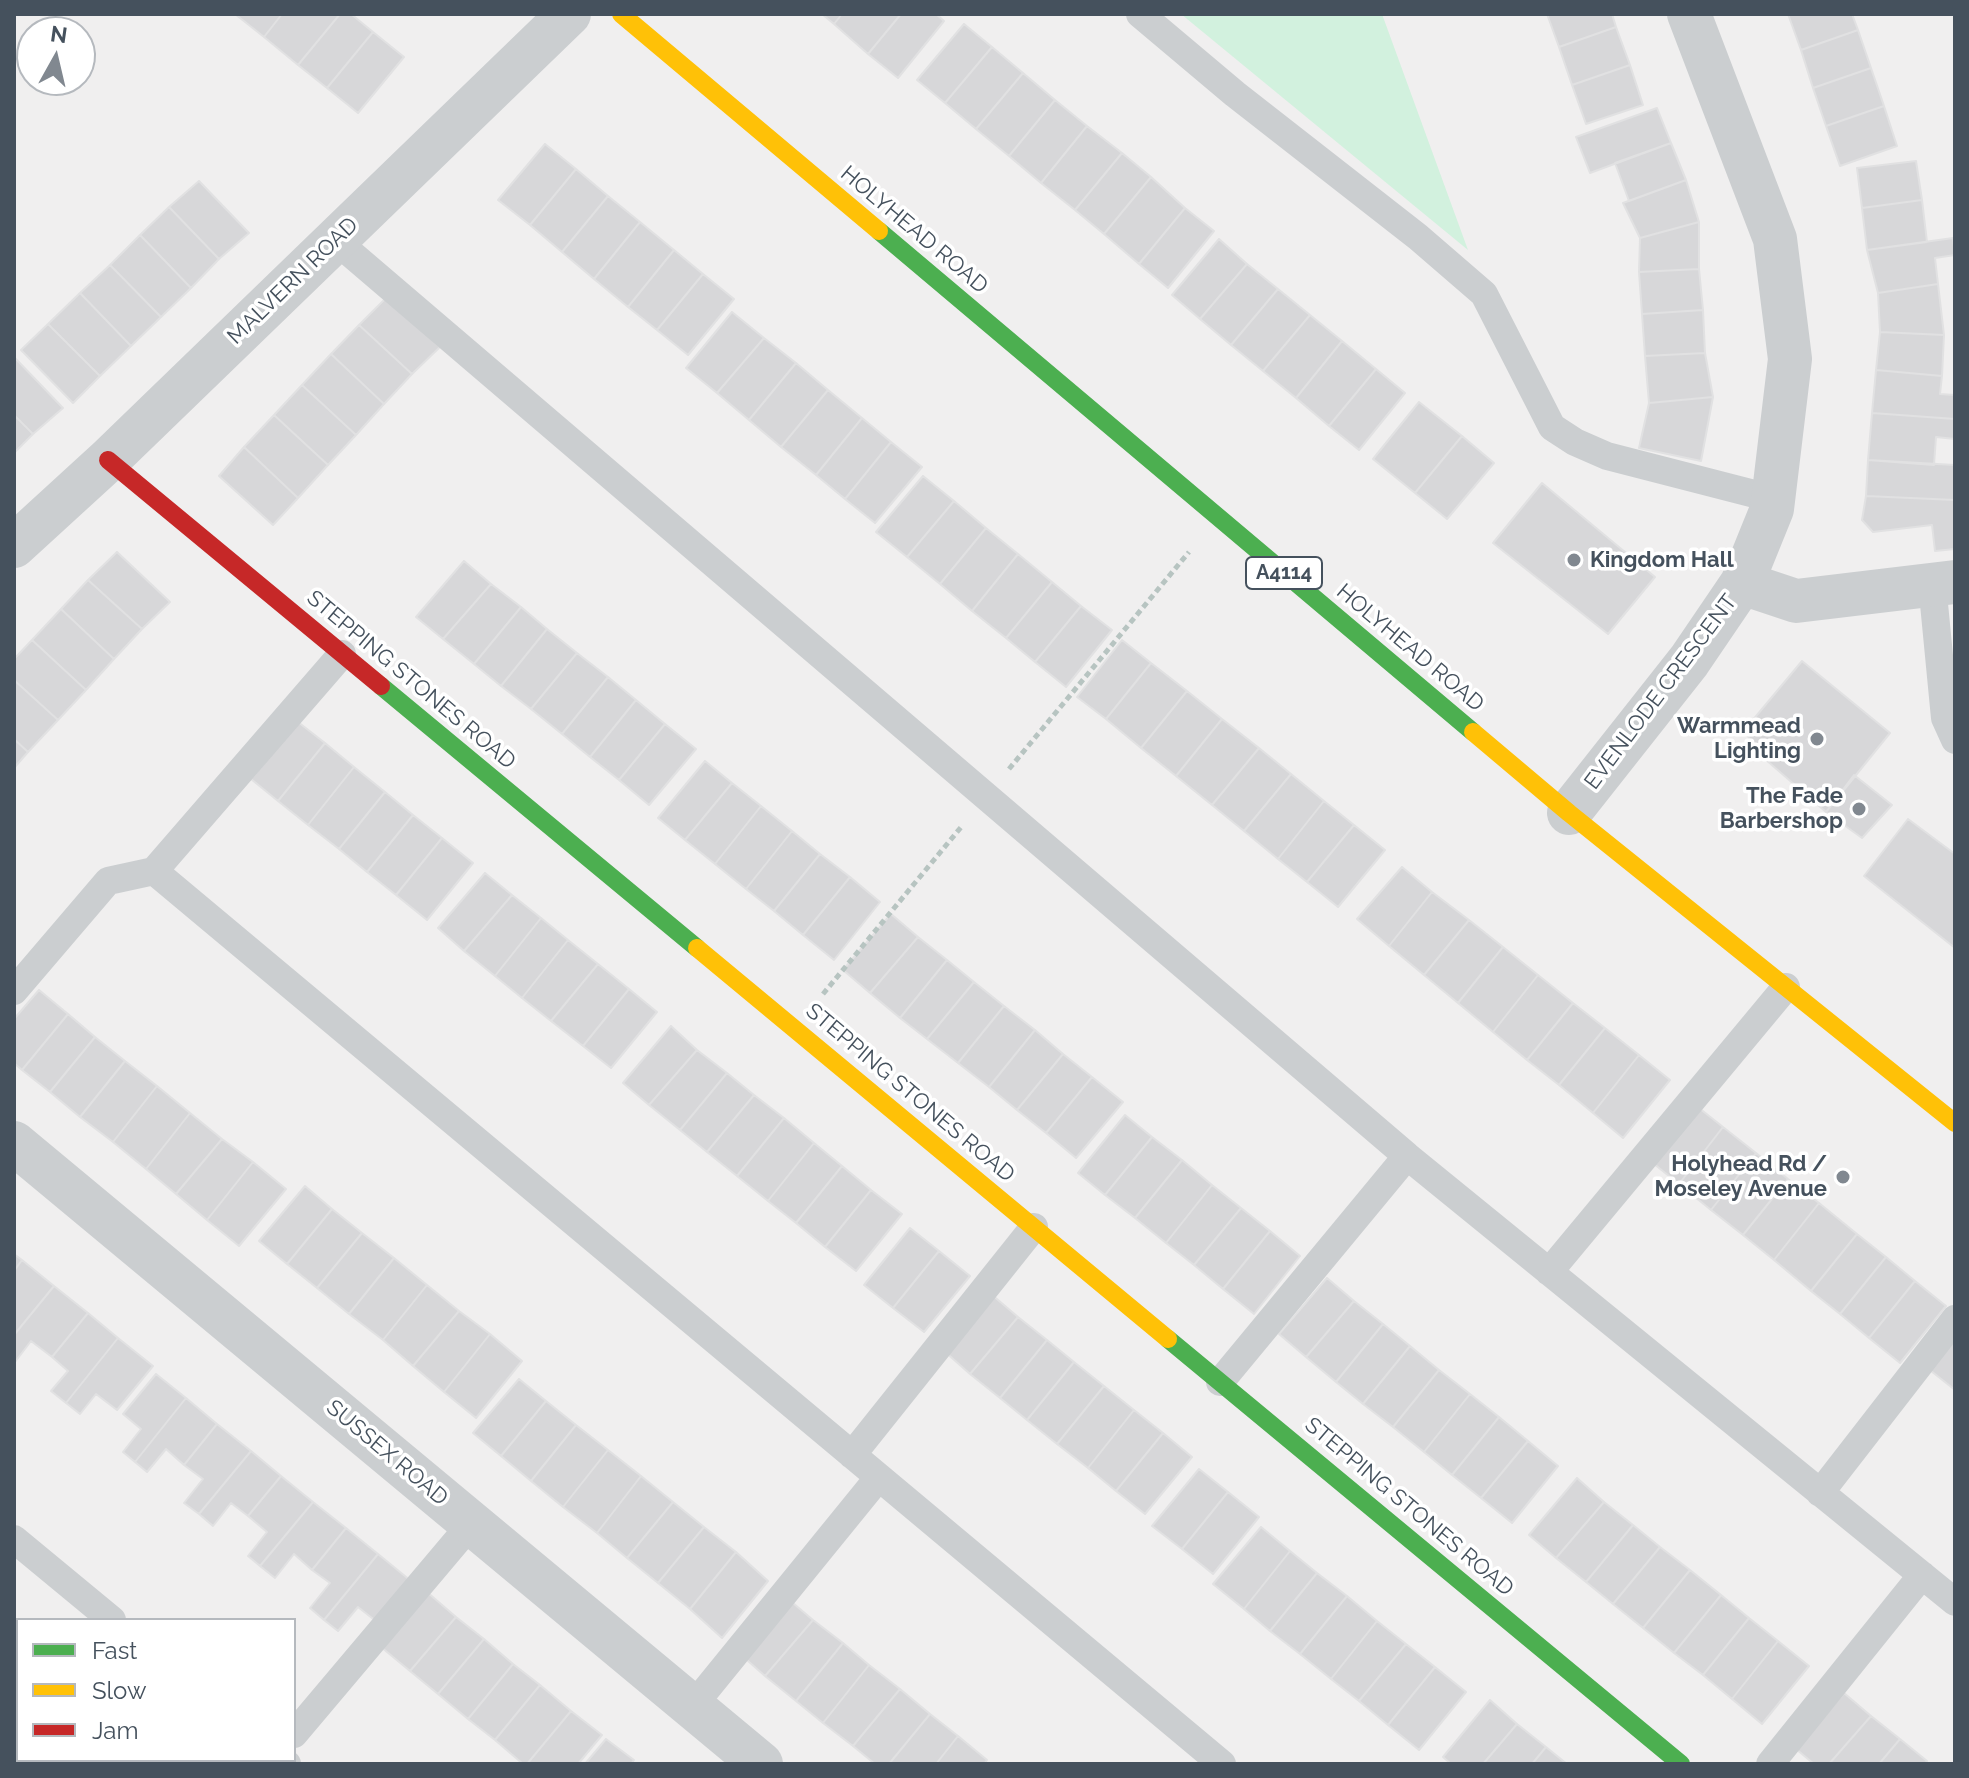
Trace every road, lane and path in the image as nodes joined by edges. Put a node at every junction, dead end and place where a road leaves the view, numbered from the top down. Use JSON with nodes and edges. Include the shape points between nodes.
{"nodes":[{"id":1,"x":569,"y":14,"type":"edge"},
{"id":2,"x":621,"y":14,"type":"edge"},
{"id":3,"x":1140,"y":14,"type":"edge"},
{"id":4,"x":1689,"y":14,"type":"edge"},
{"id":5,"x":335,"y":240,"type":"junction"},
{"id":6,"x":108,"y":460,"type":"junction"},
{"id":7,"x":1774,"y":499,"type":"junction"},
{"id":8,"x":14,"y":546,"type":"edge"},
{"id":9,"x":1944,"y":582,"type":"edge"},
{"id":10,"x":1742,"y":583,"type":"junction"},
{"id":11,"x":342,"y":654,"type":"junction"},
{"id":12,"x":1947,"y":737,"type":"edge"},
{"id":13,"x":1569,"y":813,"type":"junction"},
{"id":14,"x":154,"y":871,"type":"junction"},
{"id":15,"x":1786,"y":987,"type":"junction"},
{"id":16,"x":14,"y":991,"type":"edge"},
{"id":17,"x":1955,"y":1123,"type":"edge"},
{"id":18,"x":14,"y":1143,"type":"edge"},
{"id":19,"x":1407,"y":1156,"type":"junction"},
{"id":20,"x":1034,"y":1227,"type":"junction"},
{"id":21,"x":1549,"y":1272,"type":"junction"},
{"id":22,"x":1955,"y":1319,"type":"edge"},
{"id":23,"x":1220,"y":1382,"type":"junction"},
{"id":24,"x":852,"y":1455,"type":"junction"},
{"id":25,"x":879,"y":1477,"type":"junction"},
{"id":26,"x":1820,"y":1493,"type":"junction"},
{"id":27,"x":472,"y":1523,"type":"junction"},
{"id":28,"x":14,"y":1539,"type":"edge"},
{"id":29,"x":1922,"y":1575,"type":"junction"},
{"id":30,"x":1955,"y":1602,"type":"edge"},
{"id":31,"x":110,"y":1618,"type":"edge"},
{"id":32,"x":692,"y":1707,"type":"junction"},
{"id":33,"x":296,"y":1732,"type":"edge"},
{"id":34,"x":761,"y":1764,"type":"edge"},
{"id":35,"x":1222,"y":1764,"type":"edge"},
{"id":36,"x":1681,"y":1764,"type":"edge"},
{"id":37,"x":1770,"y":1764,"type":"edge"}],
"edges":[{"from":1,"to":5,"type":"street","name":"MALVERN ROAD"},
{"from":2,"to":13,"type":"main road","name":"HOLYHEAD ROAD","number":"A4114"},
{"from":3,"to":7,"type":"lane","via":[[1484,294],[1552,427],[1607,456]]},
{"from":4,"to":7,"type":"street","name":"EVENLODE CRESCENT","via":[[1775,239],[1790,359]]},
{"from":5,"to":6,"type":"street","name":"MALVERN ROAD"},
{"from":5,"to":19,"type":"lane"},
{"from":6,"to":8,"type":"street","name":"MALVERN ROAD"},
{"from":6,"to":11,"type":"main road","name":"STEPPING STONES ROAD"},
{"from":7,"to":10,"type":"street","name":"EVENLODE CRESCENT"},
{"from":9,"to":10,"type":"street","via":[[1796,601]]},
{"from":9,"to":12,"type":"lane"},
{"from":10,"to":13,"type":"street","name":"EVENLODE CRESCENT","via":[[1689,661]]},
{"from":11,"to":14,"type":"lane"},
{"from":11,"to":20,"type":"main road","name":"STEPPING STONES ROAD"},
{"from":13,"to":15,"type":"main road","name":"HOLYHEAD ROAD","number":"A4114"},
{"from":14,"to":16,"type":"lane","via":[[108,881]]},
{"from":14,"to":24,"type":"lane"},
{"from":15,"to":17,"type":"main road","name":"HOLYHEAD ROAD","number":"A4114"},
{"from":15,"to":21,"type":"lane"},
{"from":18,"to":27,"type":"street","name":"SUSSEX ROAD"},
{"from":19,"to":21,"type":"lane"},
{"from":19,"to":23,"type":"lane"},
{"from":20,"to":23,"type":"main road","name":"STEPPING STONES ROAD"},
{"from":20,"to":24,"type":"lane"},
{"from":21,"to":26,"type":"lane"},
{"from":22,"to":26,"type":"lane"},
{"from":23,"to":36,"type":"main road","name":"STEPPING STONES ROAD"},
{"from":24,"to":25,"type":"lane"},
{"from":25,"to":32,"type":"lane"},
{"from":25,"to":35,"type":"lane"},
{"from":26,"to":29,"type":"lane"},
{"from":27,"to":32,"type":"street","name":"SUSSEX ROAD"},
{"from":27,"to":33,"type":"lane"},
{"from":28,"to":31,"type":"lane"},
{"from":29,"to":30,"type":"lane"},
{"from":29,"to":37,"type":"lane"},
{"from":32,"to":34,"type":"street","name":"SUSSEX ROAD"}]}
